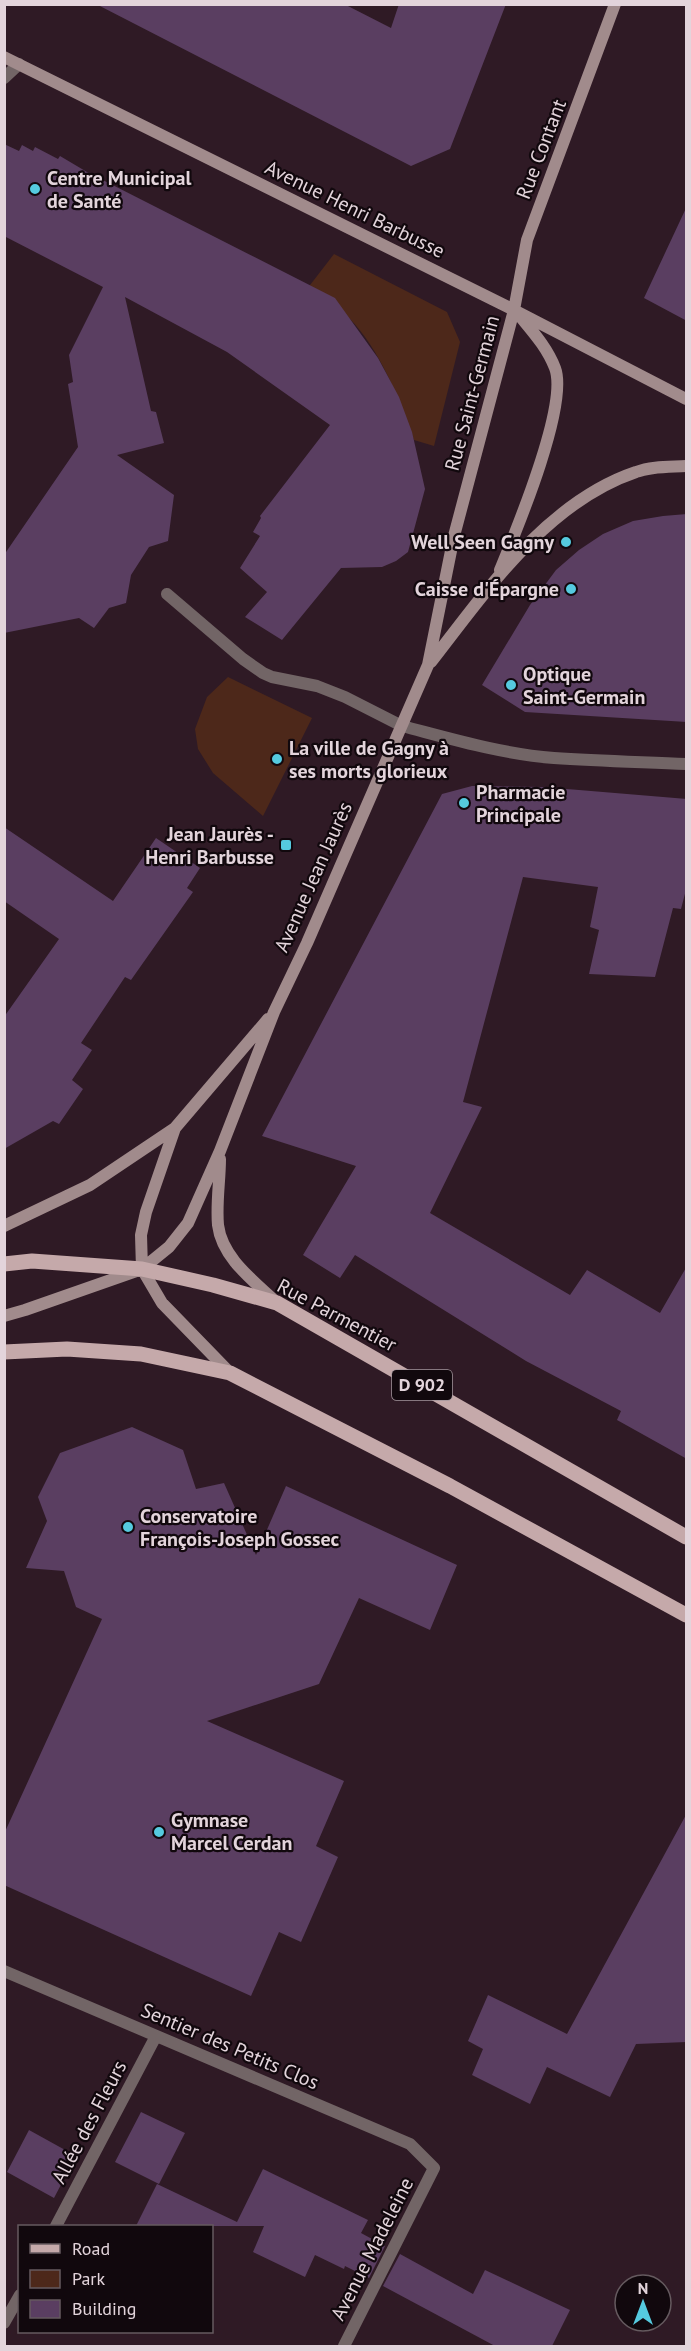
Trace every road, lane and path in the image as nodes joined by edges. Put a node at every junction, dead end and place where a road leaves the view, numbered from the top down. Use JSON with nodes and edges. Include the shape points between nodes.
{"nodes":[{"id":1,"x":615,"y":4,"type":"edge"},
{"id":2,"x":4,"y":57,"type":"edge"},
{"id":3,"x":19,"y":64,"type":"junction"},
{"id":4,"x":4,"y":78,"type":"edge"},
{"id":5,"x":514,"y":310,"type":"junction"},
{"id":6,"x":687,"y":399,"type":"edge"},
{"id":7,"x":687,"y":466,"type":"edge"},
{"id":8,"x":498,"y":577,"type":"junction"},
{"id":9,"x":167,"y":594,"type":"dead end"},
{"id":10,"x":428,"y":665,"type":"junction"},
{"id":11,"x":402,"y":726,"type":"junction"},
{"id":12,"x":687,"y":764,"type":"edge"},
{"id":13,"x":274,"y":1012,"type":"junction"},
{"id":14,"x":175,"y":1128,"type":"junction"},
{"id":15,"x":220,"y":1151,"type":"junction"},
{"id":16,"x":4,"y":1226,"type":"edge"},
{"id":17,"x":4,"y":1264,"type":"edge"},
{"id":18,"x":142,"y":1269,"type":"junction"},
{"id":19,"x":277,"y":1303,"type":"junction"},
{"id":20,"x":4,"y":1316,"type":"edge"},
{"id":21,"x":4,"y":1352,"type":"edge"},
{"id":22,"x":230,"y":1373,"type":"junction"},
{"id":23,"x":687,"y":1537,"type":"edge"},
{"id":24,"x":687,"y":1615,"type":"edge"},
{"id":25,"x":4,"y":1971,"type":"edge"},
{"id":26,"x":156,"y":2036,"type":"junction"},
{"id":27,"x":434,"y":2168,"type":"joint"},
{"id":28,"x":57,"y":2225,"type":"edge"},
{"id":29,"x":18,"y":2298,"type":"edge"},
{"id":30,"x":4,"y":2323,"type":"edge"},
{"id":31,"x":344,"y":2346,"type":"edge"}],
"edges":[{"from":1,"to":5,"type":"main road","name":"Rue Contant","via":[[527,240]]},
{"from":2,"to":3,"type":"main road","name":"Avenue Henri Barbusse"},
{"from":3,"to":4,"type":"street"},
{"from":3,"to":5,"type":"main road","name":"Avenue Henri Barbusse"},
{"from":5,"to":6,"type":"main road","name":"Avenue Henri Barbusse"},
{"from":5,"to":8,"type":"main road","name":"Rue Saint-Germain","via":[[541,341],[556,369],[556,395],[545,448]]},
{"from":5,"to":10,"type":"main road","name":"Rue Saint-Germain","via":[[454,536]]},
{"from":7,"to":8,"type":"main road","name":"Rue Saint-Germain","via":[[638,471],[598,488],[563,511]]},
{"from":8,"to":10,"type":"main road","name":"Rue Saint-Germain"},
{"from":9,"to":11,"type":"street","via":[[262,673],[317,686]]},
{"from":10,"to":11,"type":"main road","name":"Rue Saint-Germain"},
{"from":11,"to":12,"type":"street","via":[[532,755]]},
{"from":11,"to":13,"type":"main road","name":"Avenue Jean Jaurès"},
{"from":13,"to":14,"type":"main road"},
{"from":13,"to":15,"type":"main road"},
{"from":14,"to":16,"type":"main road","via":[[90,1185]]},
{"from":14,"to":18,"type":"main road","via":[[146,1212],[141,1235]]},
{"from":15,"to":18,"type":"main road","via":[[188,1223],[169,1247]]},
{"from":15,"to":19,"type":"main road","via":[[218,1225],[224,1245],[241,1269]]},
{"from":17,"to":18,"type":"main road","number":"D 902","via":[[32,1261]]},
{"from":18,"to":19,"type":"main road","name":"Rue Parmentier","number":"D 902"},
{"from":18,"to":20,"type":"main road"},
{"from":18,"to":22,"type":"main road","via":[[162,1303]]},
{"from":19,"to":23,"type":"main road","name":"Rue Parmentier","number":"D 902"},
{"from":21,"to":22,"type":"main road","via":[[67,1349],[141,1354]]},
{"from":22,"to":24,"type":"main road","via":[[450,1486]]},
{"from":25,"to":26,"type":"street","name":"Sentier des Petits Clos"},
{"from":26,"to":27,"type":"street","name":"Sentier des Petits Clos","via":[[410,2144]]},
{"from":26,"to":28,"type":"street","name":"Allée des Fleurs"},
{"from":27,"to":31,"type":"street","name":"Avenue Madeleine"},
{"from":29,"to":30,"type":"street"}]}
